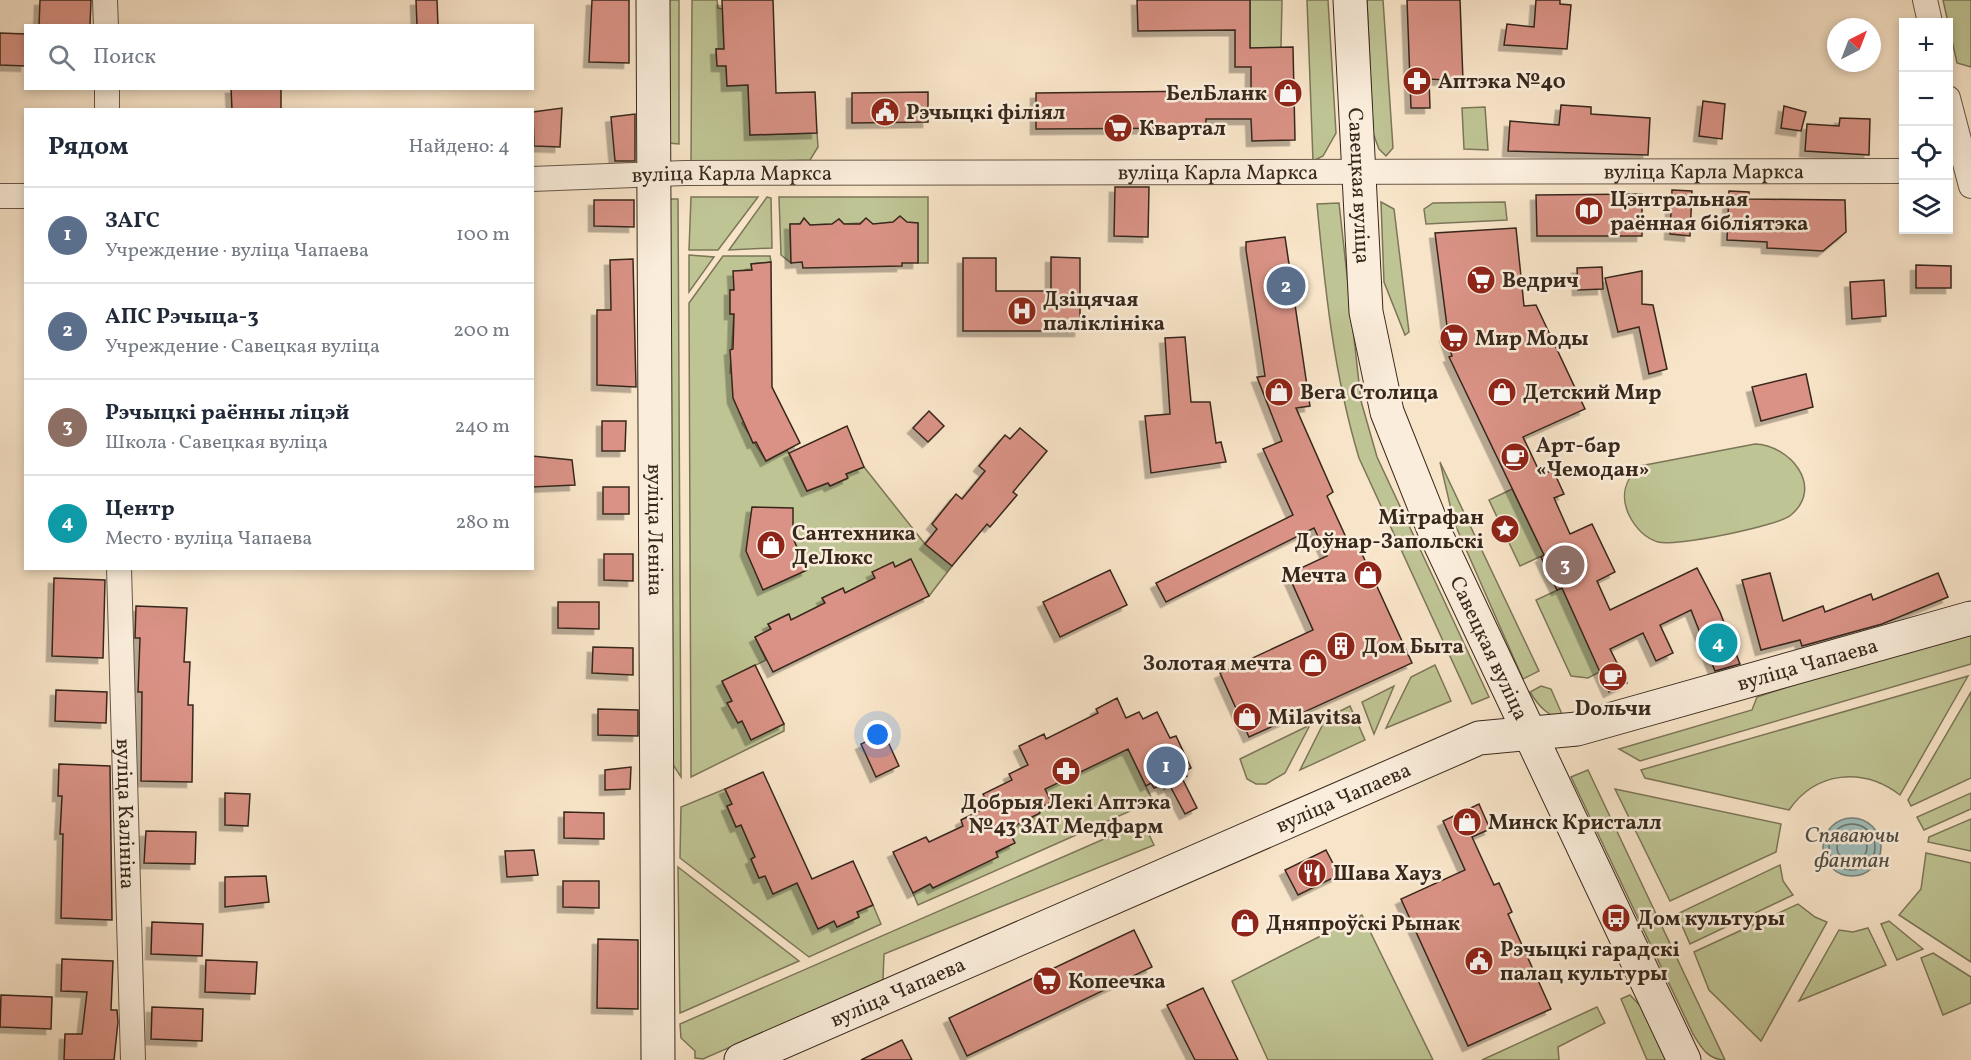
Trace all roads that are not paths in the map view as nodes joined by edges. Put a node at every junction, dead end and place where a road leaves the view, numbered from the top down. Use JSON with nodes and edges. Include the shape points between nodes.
{"nodes":[{"id":1,"x":105,"y":0,"type":"edge"},
{"id":2,"x":653,"y":0,"type":"edge"},
{"id":3,"x":1350,"y":0,"type":"edge"},
{"id":4,"x":1925,"y":0,"type":"edge"},
{"id":5,"x":1929,"y":18,"type":"edge"},
{"id":6,"x":106,"y":24,"type":"edge"},
{"id":7,"x":107,"y":90,"type":"edge"},
{"id":8,"x":107,"y":108,"type":"edge"},
{"id":9,"x":1953,"y":126,"type":"edge"},
{"id":10,"x":1357,"y":171,"type":"junction"},
{"id":11,"x":1899,"y":171,"type":"edge"},
{"id":12,"x":654,"y":174,"type":"junction"},
{"id":13,"x":1962,"y":176,"type":"edge"},
{"id":14,"x":534,"y":179,"type":"edge"},
{"id":15,"x":0,"y":196,"type":"edge"},
{"id":16,"x":24,"y":196,"type":"edge"},
{"id":17,"x":119,"y":570,"type":"edge"},
{"id":18,"x":1971,"y":618,"type":"edge"},
{"id":19,"x":1530,"y":733,"type":"junction"},
{"id":20,"x":133,"y":1060,"type":"edge"},
{"id":21,"x":658,"y":1060,"type":"edge"},
{"id":22,"x":741,"y":1060,"type":"edge"},
{"id":23,"x":1684,"y":1060,"type":"edge"}],
"edges":[{"from":1,"to":6,"type":"street"},
{"from":2,"to":12,"type":"street","name":"вуліца Леніна"},
{"from":3,"to":10,"type":"street","name":"Савецкая вуліца"},
{"from":4,"to":5,"type":"street"},
{"from":7,"to":8,"type":"street"},
{"from":9,"to":13,"type":"street"},
{"from":10,"to":11,"type":"street","name":"вуліца Карла Маркса"},
{"from":10,"to":12,"type":"street","name":"вуліца Карла Маркса"},
{"from":10,"to":19,"type":"street","name":"Савецкая вуліца","via":[[1366,312],[1387,412],[1436,535]]},
{"from":12,"to":14,"type":"street","name":"вуліца Карла Маркса"},
{"from":12,"to":21,"type":"street","name":"вуліца Леніна"},
{"from":15,"to":16,"type":"street"},
{"from":17,"to":20,"type":"street","name":"вуліца Калініна"},
{"from":18,"to":19,"type":"street","name":"вуліца Чапаева","via":[[1577,729]]},
{"from":19,"to":22,"type":"street","name":"вуліца Чапаева","via":[[1479,738]]},
{"from":19,"to":23,"type":"street","name":"Савецкая вуліца"}]}
